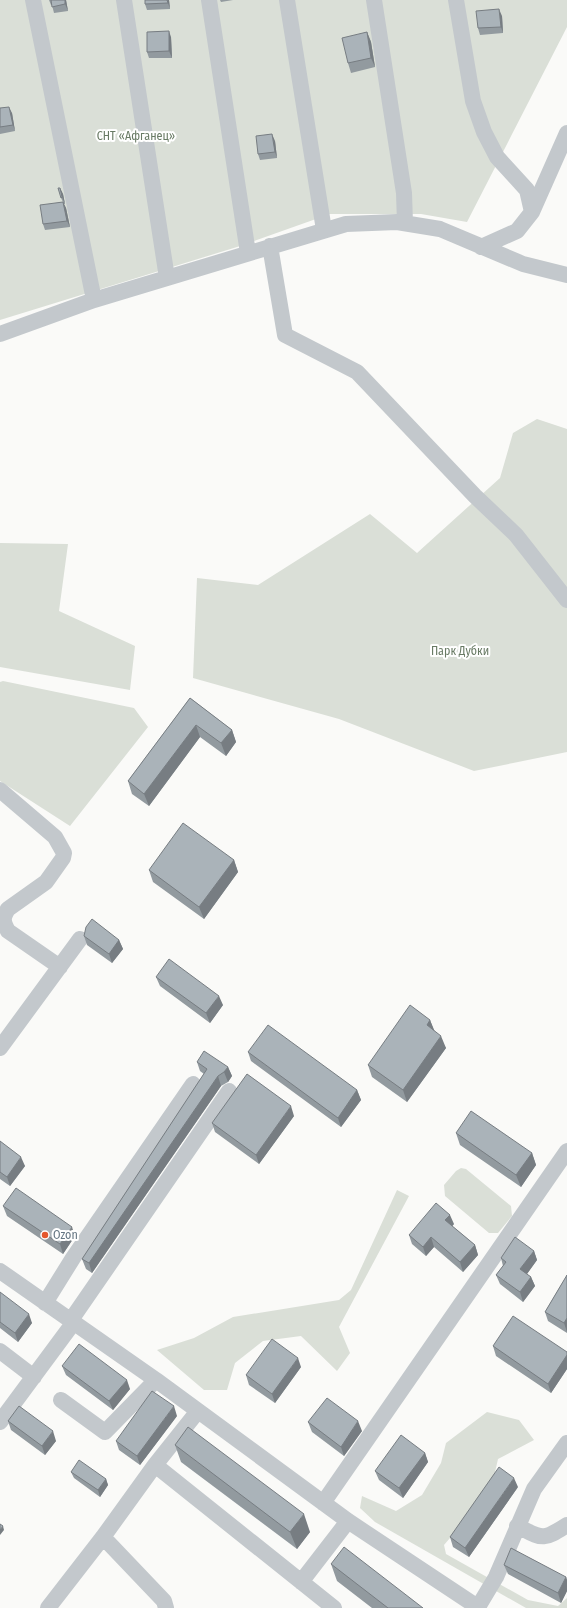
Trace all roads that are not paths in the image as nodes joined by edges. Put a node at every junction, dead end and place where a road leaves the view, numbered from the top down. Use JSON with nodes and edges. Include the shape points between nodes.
{"nodes":[{"id":1,"x":32,"y":0,"type":"edge"},
{"id":2,"x":124,"y":0,"type":"edge"},
{"id":3,"x":209,"y":0,"type":"edge"},
{"id":4,"x":287,"y":0,"type":"edge"},
{"id":5,"x":374,"y":0,"type":"edge"},
{"id":6,"x":456,"y":0,"type":"edge"},
{"id":7,"x":567,"y":133,"type":"edge"},
{"id":8,"x":532,"y":212,"type":"junction"},
{"id":9,"x":405,"y":224,"type":"junction"},
{"id":10,"x":324,"y":230,"type":"junction"},
{"id":11,"x":270,"y":246,"type":"junction"},
{"id":12,"x":482,"y":247,"type":"junction"},
{"id":13,"x":248,"y":253,"type":"junction"},
{"id":14,"x":567,"y":276,"type":"edge"},
{"id":15,"x":167,"y":278,"type":"junction"},
{"id":16,"x":94,"y":300,"type":"junction"},
{"id":17,"x":0,"y":334,"type":"edge"},
{"id":18,"x":567,"y":600,"type":"edge"},
{"id":19,"x":0,"y":790,"type":"edge"},
{"id":20,"x":80,"y":939,"type":"dead end"},
{"id":21,"x":60,"y":967,"type":"junction"},
{"id":22,"x":0,"y":1048,"type":"edge"},
{"id":23,"x":193,"y":1084,"type":"dead end"},
{"id":24,"x":229,"y":1091,"type":"dead end"},
{"id":25,"x":567,"y":1151,"type":"edge"},
{"id":26,"x":0,"y":1272,"type":"edge"},
{"id":27,"x":45,"y":1303,"type":"junction"},
{"id":28,"x":73,"y":1321,"type":"junction"},
{"id":29,"x":0,"y":1351,"type":"edge"},
{"id":30,"x":34,"y":1377,"type":"junction"},
{"id":31,"x":156,"y":1380,"type":"junction"},
{"id":32,"x":61,"y":1400,"type":"dead end"},
{"id":33,"x":198,"y":1411,"type":"junction"},
{"id":34,"x":0,"y":1422,"type":"edge"},
{"id":35,"x":565,"y":1450,"type":"edge"},
{"id":36,"x":155,"y":1464,"type":"junction"},
{"id":37,"x":323,"y":1503,"type":"junction"},
{"id":38,"x":348,"y":1521,"type":"junction"},
{"id":39,"x":567,"y":1525,"type":"edge"},
{"id":40,"x":517,"y":1526,"type":"junction"},
{"id":41,"x":103,"y":1537,"type":"junction"},
{"id":42,"x":301,"y":1582,"type":"junction"},
{"id":43,"x":48,"y":1608,"type":"edge"},
{"id":44,"x":166,"y":1608,"type":"edge"},
{"id":45,"x":334,"y":1608,"type":"edge"},
{"id":46,"x":479,"y":1608,"type":"edge"}],
"edges":[{"from":1,"to":16,"type":"street"},
{"from":2,"to":15,"type":"street"},
{"from":3,"to":13,"type":"street"},
{"from":4,"to":10,"type":"street"},
{"from":5,"to":9,"type":"street","via":[[404,194]]},
{"from":6,"to":8,"type":"street","via":[[474,101],[484,132],[497,157],[527,190]]},
{"from":7,"to":8,"type":"street"},
{"from":8,"to":12,"type":"street","via":[[517,231]]},
{"from":9,"to":10,"type":"street","via":[[346,224]]},
{"from":9,"to":12,"type":"street","via":[[440,229]]},
{"from":10,"to":11,"type":"street"},
{"from":11,"to":13,"type":"street"},
{"from":11,"to":18,"type":"street","via":[[285,335],[357,372],[475,496],[516,535]]},
{"from":12,"to":14,"type":"street","via":[[524,264]]},
{"from":13,"to":15,"type":"street"},
{"from":15,"to":16,"type":"street"},
{"from":16,"to":17,"type":"street"},
{"from":19,"to":21,"type":"street","via":[[55,837],[64,852],[60,863],[46,882],[8,909],[4,915],[8,931]]},
{"from":20,"to":21,"type":"street"},
{"from":21,"to":22,"type":"street"},
{"from":23,"to":27,"type":"street"},
{"from":24,"to":28,"type":"street"},
{"from":25,"to":37,"type":"street"},
{"from":26,"to":27,"type":"street"},
{"from":27,"to":28,"type":"street"},
{"from":28,"to":30,"type":"street"},
{"from":28,"to":31,"type":"street"},
{"from":29,"to":30,"type":"street"},
{"from":30,"to":34,"type":"street"},
{"from":31,"to":32,"type":"street","via":[[105,1432]]},
{"from":31,"to":33,"type":"street"},
{"from":33,"to":36,"type":"street"},
{"from":33,"to":37,"type":"street"},
{"from":35,"to":40,"type":"street","via":[[534,1489]]},
{"from":36,"to":41,"type":"street"},
{"from":36,"to":42,"type":"street"},
{"from":37,"to":38,"type":"street"},
{"from":38,"to":42,"type":"street"},
{"from":38,"to":46,"type":"street"},
{"from":39,"to":40,"type":"street","via":[[549,1536],[539,1537]]},
{"from":40,"to":46,"type":"street","via":[[496,1577]]},
{"from":41,"to":43,"type":"street"},
{"from":41,"to":44,"type":"street","via":[[164,1601]]},
{"from":42,"to":45,"type":"street"}]}
